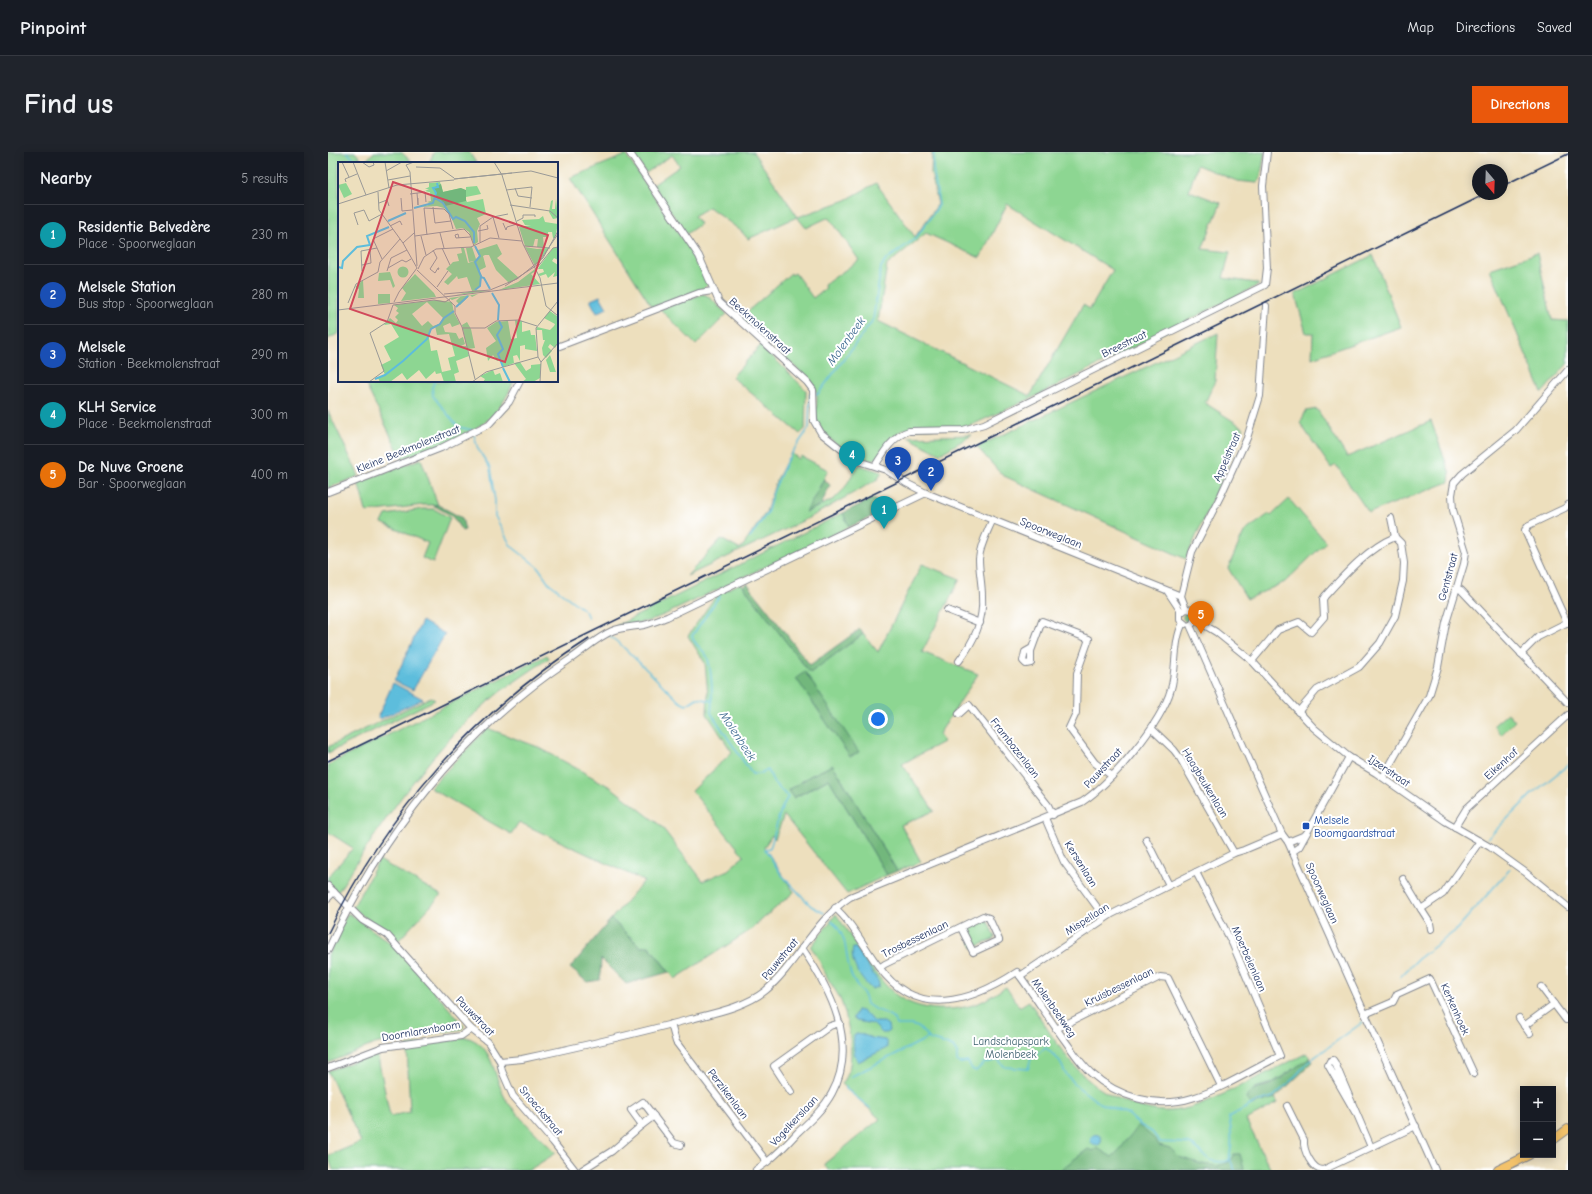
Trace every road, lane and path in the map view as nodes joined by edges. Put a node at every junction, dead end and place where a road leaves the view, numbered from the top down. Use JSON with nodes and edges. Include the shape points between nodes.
{"nodes":[{"id":1,"x":629,"y":152,"type":"edge"},
{"id":2,"x":1267,"y":152,"type":"edge"},
{"id":3,"x":713,"y":291,"type":"junction"},
{"id":4,"x":1266,"y":306,"type":"dead end"},
{"id":5,"x":558,"y":347,"type":"edge"},
{"id":6,"x":1568,"y":370,"type":"edge"},
{"id":7,"x":519,"y":382,"type":"edge"},
{"id":8,"x":875,"y":466,"type":"junction"},
{"id":9,"x":901,"y":480,"type":"joint"},
{"id":10,"x":328,"y":492,"type":"edge"},
{"id":11,"x":926,"y":493,"type":"junction"},
{"id":12,"x":1568,"y":505,"type":"edge"},
{"id":13,"x":1391,"y":518,"type":"dead end"},
{"id":14,"x":992,"y":521,"type":"junction"},
{"id":15,"x":1395,"y":536,"type":"junction"},
{"id":16,"x":1456,"y":588,"type":"junction"},
{"id":17,"x":1168,"y":591,"type":"junction"},
{"id":18,"x":1181,"y":596,"type":"junction"},
{"id":19,"x":1454,"y":596,"type":"junction"},
{"id":20,"x":1469,"y":599,"type":"junction"},
{"id":21,"x":947,"y":610,"type":"dead end"},
{"id":22,"x":1183,"y":611,"type":"junction"},
{"id":23,"x":1196,"y":620,"type":"junction"},
{"id":24,"x":980,"y":623,"type":"junction"},
{"id":25,"x":1182,"y":623,"type":"junction"},
{"id":26,"x":1567,"y":623,"type":"edge"},
{"id":27,"x":1190,"y":625,"type":"junction"},
{"id":28,"x":1032,"y":648,"type":"dead end"},
{"id":29,"x":1521,"y":654,"type":"junction"},
{"id":30,"x":959,"y":661,"type":"dead end"},
{"id":31,"x":1252,"y":661,"type":"junction"},
{"id":32,"x":1568,"y":702,"type":"edge"},
{"id":33,"x":1298,"y":712,"type":"junction"},
{"id":34,"x":959,"y":714,"type":"dead end"},
{"id":35,"x":1567,"y":719,"type":"edge"},
{"id":36,"x":1152,"y":728,"type":"junction"},
{"id":37,"x":1349,"y":757,"type":"junction"},
{"id":38,"x":1112,"y":776,"type":"junction"},
{"id":39,"x":1382,"y":777,"type":"junction"},
{"id":40,"x":1052,"y":815,"type":"junction"},
{"id":41,"x":1045,"y":818,"type":"junction"},
{"id":42,"x":1456,"y":827,"type":"junction"},
{"id":43,"x":1282,"y":834,"type":"junction"},
{"id":44,"x":1304,"y":835,"type":"junction"},
{"id":45,"x":1146,"y":839,"type":"dead end"},
{"id":46,"x":1480,"y":841,"type":"junction"},
{"id":47,"x":1288,"y":842,"type":"junction"},
{"id":48,"x":1234,"y":852,"type":"junction"},
{"id":49,"x":1292,"y":852,"type":"junction"},
{"id":50,"x":1196,"y":872,"type":"junction"},
{"id":51,"x":1402,"y":879,"type":"dead end"},
{"id":52,"x":1169,"y":885,"type":"junction"},
{"id":53,"x":328,"y":886,"type":"edge"},
{"id":54,"x":334,"y":892,"type":"junction"},
{"id":55,"x":328,"y":898,"type":"edge"},
{"id":56,"x":1568,"y":906,"type":"edge"},
{"id":57,"x":349,"y":908,"type":"junction"},
{"id":58,"x":835,"y":908,"type":"junction"},
{"id":59,"x":1421,"y":909,"type":"junction"},
{"id":60,"x":1105,"y":918,"type":"junction"},
{"id":61,"x":961,"y":928,"type":"junction"},
{"id":62,"x":1431,"y":929,"type":"dead end"},
{"id":63,"x":802,"y":948,"type":"junction"},
{"id":64,"x":328,"y":950,"type":"edge"},
{"id":65,"x":879,"y":968,"type":"junction"},
{"id":66,"x":1020,"y":976,"type":"junction"},
{"id":67,"x":1541,"y":987,"type":"dead end"},
{"id":68,"x":1554,"y":1004,"type":"junction"},
{"id":69,"x":1365,"y":1014,"type":"junction"},
{"id":70,"x":1518,"y":1018,"type":"dead end"},
{"id":71,"x":1568,"y":1019,"type":"edge"},
{"id":72,"x":840,"y":1023,"type":"junction"},
{"id":73,"x":672,"y":1024,"type":"junction"},
{"id":74,"x":1524,"y":1026,"type":"junction"},
{"id":75,"x":471,"y":1029,"type":"junction"},
{"id":76,"x":1056,"y":1029,"type":"junction"},
{"id":77,"x":1530,"y":1034,"type":"dead end"},
{"id":78,"x":1280,"y":1056,"type":"joint"},
{"id":79,"x":500,"y":1061,"type":"junction"},
{"id":80,"x":328,"y":1068,"type":"edge"},
{"id":81,"x":1474,"y":1074,"type":"dead end"},
{"id":82,"x":1221,"y":1086,"type":"junction"},
{"id":83,"x":791,"y":1092,"type":"dead end"},
{"id":84,"x":1287,"y":1106,"type":"dead end"},
{"id":85,"x":1355,"y":1112,"type":"junction"},
{"id":86,"x":654,"y":1116,"type":"junction"},
{"id":87,"x":642,"y":1126,"type":"junction"},
{"id":88,"x":1416,"y":1126,"type":"junction"},
{"id":89,"x":1568,"y":1129,"type":"edge"},
{"id":90,"x":1556,"y":1138,"type":"edge"},
{"id":91,"x":681,"y":1145,"type":"dead end"},
{"id":92,"x":1371,"y":1147,"type":"junction"},
{"id":93,"x":1522,"y":1158,"type":"edge"},
{"id":94,"x":768,"y":1162,"type":"junction"},
{"id":95,"x":575,"y":1170,"type":"edge"},
{"id":96,"x":582,"y":1170,"type":"edge"},
{"id":97,"x":756,"y":1170,"type":"edge"},
{"id":98,"x":1435,"y":1170,"type":"edge"},
{"id":99,"x":1498,"y":1170,"type":"edge"}],
"edges":[{"from":1,"to":3,"type":"street","name":"Beekmolenstraat","via":[[699,256]]},
{"from":2,"to":8,"type":"street","name":"Breestraat","via":[[1263,186],[1267,283],[1263,287],[974,428],[902,433]]},
{"from":3,"to":5,"type":"street","via":[[699,293]]},
{"from":3,"to":8,"type":"street","name":"Beekmolenstraat","via":[[726,309],[807,382],[813,390],[814,421],[821,433],[855,460]]},
{"from":4,"to":18,"type":"street","name":"Appelstraat","via":[[1262,386],[1254,420],[1221,495],[1192,552]]},
{"from":6,"to":16,"type":"street","name":"Gentstraat","via":[[1516,430],[1454,483],[1452,495],[1455,520],[1466,552]]},
{"from":7,"to":10,"type":"street","name":"Kleine Beekmolenstraat","via":[[509,402],[489,424],[441,448]]},
{"from":8,"to":9,"type":"street","name":"Beekmolenstraat"},
{"from":9,"to":11,"type":"street","name":"Spoorweglaan"},
{"from":11,"to":14,"type":"street","name":"Spoorweglaan"},
{"from":11,"to":57,"type":"street","via":[[661,620],[611,631],[558,668],[510,706],[440,775],[393,834]]},
{"from":12,"to":26,"type":"street","via":[[1529,525],[1525,530]]},
{"from":13,"to":15,"type":"street"},
{"from":14,"to":17,"type":"street","name":"Spoorweglaan"},
{"from":14,"to":24,"type":"street","via":[[982,544],[979,559],[983,598]]},
{"from":15,"to":31,"type":"street","via":[[1384,541],[1346,573],[1325,596],[1324,617],[1310,632],[1299,622],[1278,630]]},
{"from":15,"to":33,"type":"street","via":[[1401,543],[1404,581],[1395,616],[1387,631],[1359,667],[1317,690]]},
{"from":16,"to":19,"type":"street","name":"Gentstraat"},
{"from":16,"to":20,"type":"street"},
{"from":17,"to":18,"type":"street","name":"Spoorweglaan"},
{"from":17,"to":22,"type":"street"},
{"from":18,"to":22,"type":"street"},
{"from":19,"to":20,"type":"street"},
{"from":19,"to":39,"type":"street","name":"Gentstraat","via":[[1435,681]]},
{"from":20,"to":29,"type":"street"},
{"from":21,"to":24,"type":"street"},
{"from":22,"to":23,"type":"street","via":[[1190,609],[1195,612]]},
{"from":22,"to":25,"type":"street","via":[[1180,616]]},
{"from":23,"to":27,"type":"street"},
{"from":23,"to":31,"type":"street","name":"Ijzerstraat","via":[[1216,632]]},
{"from":24,"to":30,"type":"street","via":[[970,646]]},
{"from":25,"to":27,"type":"street"},
{"from":25,"to":36,"type":"street","name":"Pauwstraat","via":[[1172,688]]},
{"from":26,"to":29,"type":"street","via":[[1538,637]]},
{"from":27,"to":43,"type":"street","name":"Spoorweglaan"},
{"from":28,"to":38,"type":"street","via":[[1042,621],[1089,639],[1077,673],[1076,713],[1069,728],[1095,763]]},
{"from":29,"to":32,"type":"street"},
{"from":31,"to":33,"type":"street","name":"Ijzerstraat"},
{"from":33,"to":37,"type":"street","name":"Ijzerstraat"},
{"from":34,"to":40,"type":"street","name":"Frambozenlaan","via":[[969,705],[1048,805]]},
{"from":35,"to":42,"type":"street","name":"Eikenhof","via":[[1466,809]]},
{"from":36,"to":38,"type":"street","name":"Pauwstraat"},
{"from":36,"to":48,"type":"street","name":"Haagbeukenlaan","via":[[1180,758]]},
{"from":37,"to":39,"type":"street","name":"Ijzerstraat"},
{"from":37,"to":44,"type":"street"},
{"from":38,"to":40,"type":"street","name":"Pauwstraat","via":[[1088,798]]},
{"from":39,"to":42,"type":"street","name":"Ijzerstraat"},
{"from":40,"to":41,"type":"street","name":"Pauwstraat"},
{"from":41,"to":58,"type":"street","name":"Pauwstraat","via":[[867,888],[850,896]]},
{"from":41,"to":60,"type":"street","name":"Kersenlaan","via":[[1064,862]]},
{"from":42,"to":46,"type":"street","name":"Ijzerstraat"},
{"from":43,"to":47,"type":"street","name":"Spoorweglaan"},
{"from":43,"to":48,"type":"street","name":"Mispellaan"},
{"from":44,"to":47,"type":"street"},
{"from":44,"to":49,"type":"street","via":[[1299,847]]},
{"from":45,"to":52,"type":"street"},
{"from":46,"to":56,"type":"street","name":"Ijzerstraat"},
{"from":46,"to":59,"type":"street","via":[[1443,894]]},
{"from":47,"to":49,"type":"street","name":"Spoorweglaan"},
{"from":48,"to":50,"type":"street","name":"Mispellaan"},
{"from":49,"to":69,"type":"street","name":"Spoorweglaan"},
{"from":50,"to":52,"type":"street","name":"Mispellaan"},
{"from":50,"to":78,"type":"street","name":"Moerbeienlaan","via":[[1232,945]]},
{"from":51,"to":59,"type":"street"},
{"from":52,"to":60,"type":"street","name":"Mispellaan"},
{"from":53,"to":54,"type":"street","name":"Pauwstraat"},
{"from":54,"to":55,"type":"street"},
{"from":54,"to":57,"type":"street","name":"Pauwstraat"},
{"from":57,"to":64,"type":"street"},
{"from":57,"to":75,"type":"street","name":"Pauwstraat","via":[[401,948]]},
{"from":58,"to":63,"type":"street","name":"Pauwstraat"},
{"from":58,"to":65,"type":"street","name":"Molenbeekweg","via":[[844,916]]},
{"from":59,"to":62,"type":"street"},
{"from":60,"to":66,"type":"street","name":"Mispellaan"},
{"from":61,"to":61,"type":"street","name":"Trosbessenlaan","via":[[983,916],[989,918],[999,940],[974,955]]},
{"from":61,"to":65,"type":"street","name":"Trosbessenlaan"},
{"from":63,"to":72,"type":"street","name":"Vogelkerslaan","via":[[821,979]]},
{"from":63,"to":73,"type":"street","name":"Pauwstraat","via":[[782,975],[764,992],[739,1005]]},
{"from":65,"to":66,"type":"street","name":"Molenbeekweg","via":[[901,989],[918,997],[947,1002],[968,998],[1017,972]]},
{"from":66,"to":76,"type":"street","name":"Molenbeekweg"},
{"from":67,"to":68,"type":"street"},
{"from":68,"to":71,"type":"street","via":[[1566,1020]]},
{"from":68,"to":74,"type":"street"},
{"from":69,"to":81,"type":"street","name":"Kerkenhoek","via":[[1393,1002],[1397,994],[1430,979]]},
{"from":69,"to":88,"type":"street","name":"Spoorweglaan"},
{"from":70,"to":74,"type":"street"},
{"from":72,"to":83,"type":"street","name":"Vogelkerslaan","via":[[830,1026],[774,1066]]},
{"from":72,"to":94,"type":"street","name":"Vogelkerslaan","via":[[843,1040],[842,1064],[833,1092],[819,1112]]},
{"from":73,"to":79,"type":"street","name":"Pauwstraat","via":[[528,1058]]},
{"from":73,"to":94,"type":"street","name":"Perzikenlaan","via":[[676,1042]]},
{"from":74,"to":77,"type":"street"},
{"from":75,"to":79,"type":"street","name":"Pauwstraat","via":[[488,1042]]},
{"from":75,"to":80,"type":"street","name":"Doornlarenboom","via":[[461,1036],[383,1047]]},
{"from":76,"to":82,"type":"street","name":"Molenbeekweg","via":[[1090,1072],[1115,1089],[1141,1099],[1158,1103],[1179,1102]]},
{"from":76,"to":82,"type":"street","name":"Kruisbessenlaan","via":[[1160,977],[1168,978]]},
{"from":78,"to":82,"type":"street","name":"Molenbeekweg"},
{"from":79,"to":95,"type":"street","name":"Snoeckstraat","via":[[513,1096]]},
{"from":84,"to":92,"type":"street","via":[[1317,1170],[1323,1170]]},
{"from":85,"to":85,"type":"street","via":[[1328,1065],[1330,1061],[1333,1060],[1335,1063]]},
{"from":85,"to":92,"type":"street"},
{"from":86,"to":87,"type":"street"},
{"from":86,"to":87,"type":"street","via":[[643,1102],[631,1110]]},
{"from":86,"to":91,"type":"street","via":[[674,1143]]},
{"from":87,"to":96,"type":"street","via":[[612,1151]]},
{"from":88,"to":92,"type":"street"},
{"from":88,"to":98,"type":"street","name":"Spoorweglaan"},
{"from":89,"to":90,"type":"main road"},
{"from":93,"to":99,"type":"main road"},
{"from":94,"to":97,"type":"street"}]}
